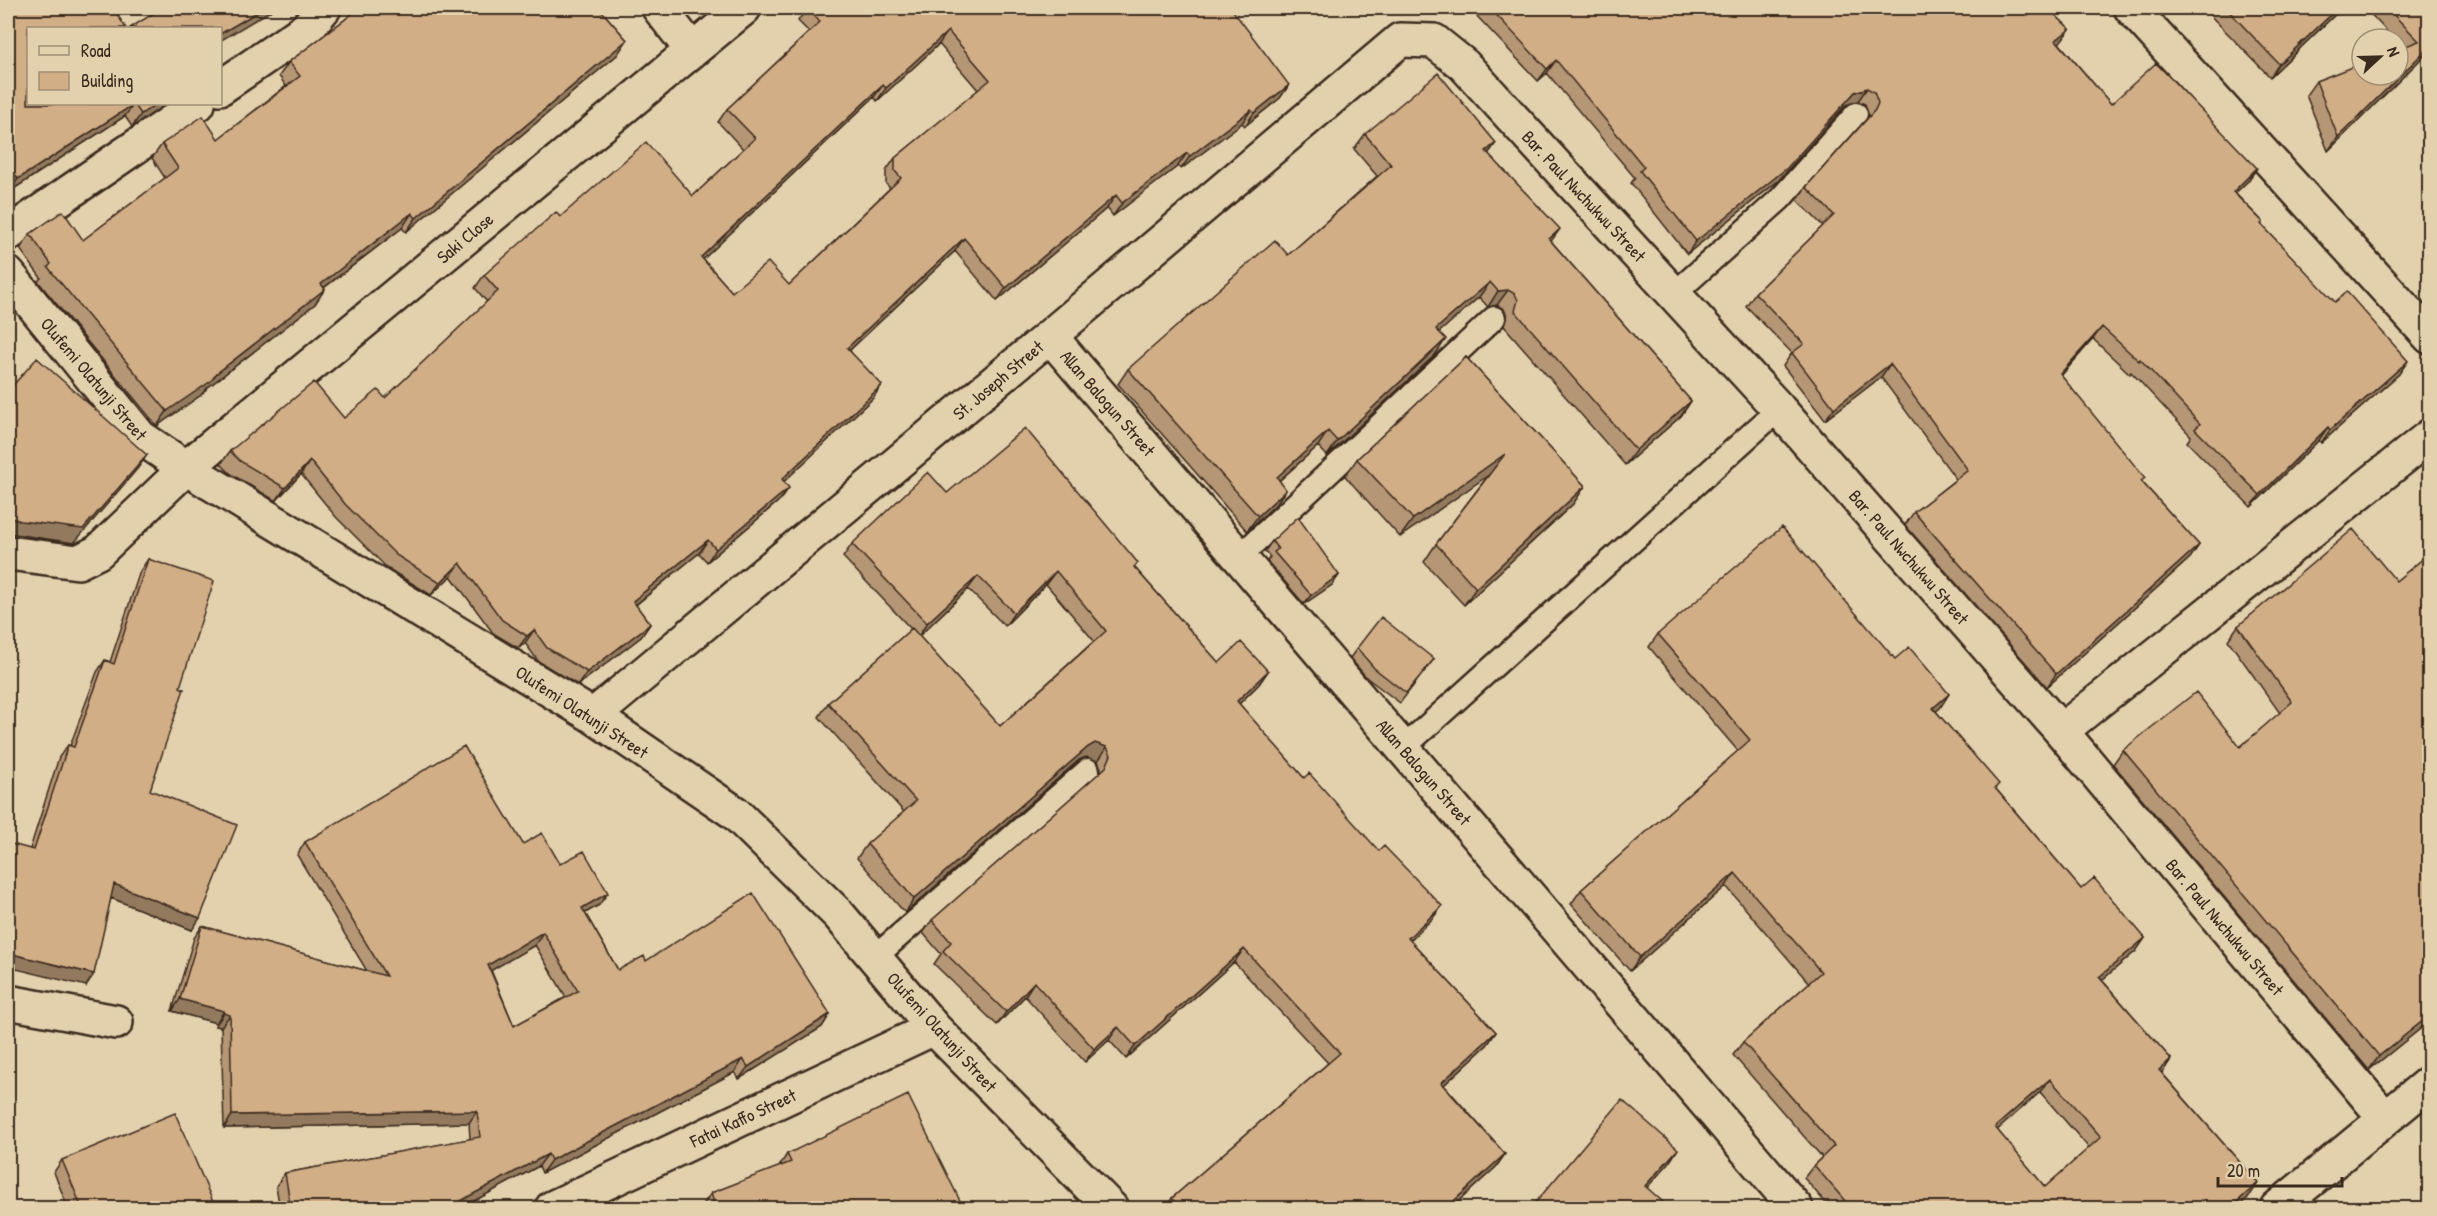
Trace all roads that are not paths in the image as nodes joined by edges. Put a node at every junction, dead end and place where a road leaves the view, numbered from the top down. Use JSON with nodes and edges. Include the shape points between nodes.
{"nodes":[{"id":1,"x":324,"y":8,"type":"edge"},
{"id":2,"x":659,"y":8,"type":"edge"},
{"id":3,"x":744,"y":8,"type":"edge"},
{"id":4,"x":2131,"y":8,"type":"edge"},
{"id":5,"x":1400,"y":40,"type":"joint"},
{"id":6,"x":692,"y":50,"type":"junction"},
{"id":7,"x":222,"y":87,"type":"edge"},
{"id":8,"x":197,"y":105,"type":"edge"},
{"id":9,"x":1856,"y":114,"type":"edge"},
{"id":10,"x":8,"y":234,"type":"edge"},
{"id":11,"x":8,"y":274,"type":"edge"},
{"id":12,"x":1674,"y":294,"type":"junction"},
{"id":13,"x":1494,"y":318,"type":"edge"},
{"id":14,"x":1050,"y":336,"type":"junction"},
{"id":15,"x":2430,"y":337,"type":"edge"},
{"id":16,"x":1779,"y":409,"type":"junction"},
{"id":17,"x":2430,"y":436,"type":"edge"},
{"id":18,"x":186,"y":468,"type":"junction"},
{"id":19,"x":8,"y":553,"type":"edge"},
{"id":20,"x":1239,"y":557,"type":"junction"},
{"id":21,"x":593,"y":716,"type":"junction"},
{"id":22,"x":2061,"y":731,"type":"junction"},
{"id":23,"x":1403,"y":748,"type":"junction"},
{"id":24,"x":1088,"y":770,"type":"edge"},
{"id":25,"x":875,"y":957,"type":"junction"},
{"id":26,"x":8,"y":1002,"type":"edge"},
{"id":27,"x":116,"y":1022,"type":"dead end"},
{"id":28,"x":934,"y":1028,"type":"junction"},
{"id":29,"x":2430,"y":1082,"type":"edge"},
{"id":30,"x":2385,"y":1118,"type":"junction"},
{"id":31,"x":552,"y":1209,"type":"edge"},
{"id":32,"x":1111,"y":1209,"type":"edge"},
{"id":33,"x":1796,"y":1209,"type":"edge"},
{"id":34,"x":2277,"y":1209,"type":"edge"}],
"edges":[{"from":1,"to":7,"type":"street","via":[[306,29]]},
{"from":2,"to":6,"type":"street"},
{"from":3,"to":6,"type":"street","name":"Saki Close"},
{"from":4,"to":15,"type":"street"},
{"from":5,"to":12,"type":"street","name":"Bar. Paul Nwchukwu Street","via":[[1434,41],[1464,65]]},
{"from":5,"to":14,"type":"street","name":"St. Joseph Street"},
{"from":6,"to":18,"type":"street","name":"Saki Close"},
{"from":8,"to":10,"type":"street"},
{"from":9,"to":12,"type":"lane","via":[[1780,199]]},
{"from":11,"to":18,"type":"street","name":"Olufemi Olatunji Street","via":[[140,437]]},
{"from":12,"to":16,"type":"street","name":"Bar. Paul Nwchukwu Street"},
{"from":13,"to":20,"type":"lane"},
{"from":14,"to":20,"type":"street","name":"Allan Balogun Street"},
{"from":14,"to":21,"type":"street","name":"St. Joseph Street"},
{"from":16,"to":22,"type":"street","name":"Bar. Paul Nwchukwu Street"},
{"from":16,"to":23,"type":"lane"},
{"from":17,"to":22,"type":"street"},
{"from":18,"to":19,"type":"street","name":"Saki Close","via":[[98,552],[78,562]]},
{"from":18,"to":21,"type":"street","name":"Olufemi Olatunji Street"},
{"from":20,"to":23,"type":"street","name":"Allan Balogun Street"},
{"from":21,"to":25,"type":"street","name":"Olufemi Olatunji Street","via":[[735,813],[839,915]]},
{"from":22,"to":30,"type":"street","name":"Bar. Paul Nwchukwu Street"},
{"from":23,"to":33,"type":"street","name":"Allan Balogun Street"},
{"from":24,"to":25,"type":"lane"},
{"from":25,"to":28,"type":"street","name":"Olufemi Olatunji Street"},
{"from":26,"to":27,"type":"street"},
{"from":28,"to":31,"type":"street","name":"Fatai Kaffo Street"},
{"from":28,"to":32,"type":"street","name":"Olufemi Olatunji Street"},
{"from":29,"to":30,"type":"street"},
{"from":30,"to":34,"type":"street"}]}
